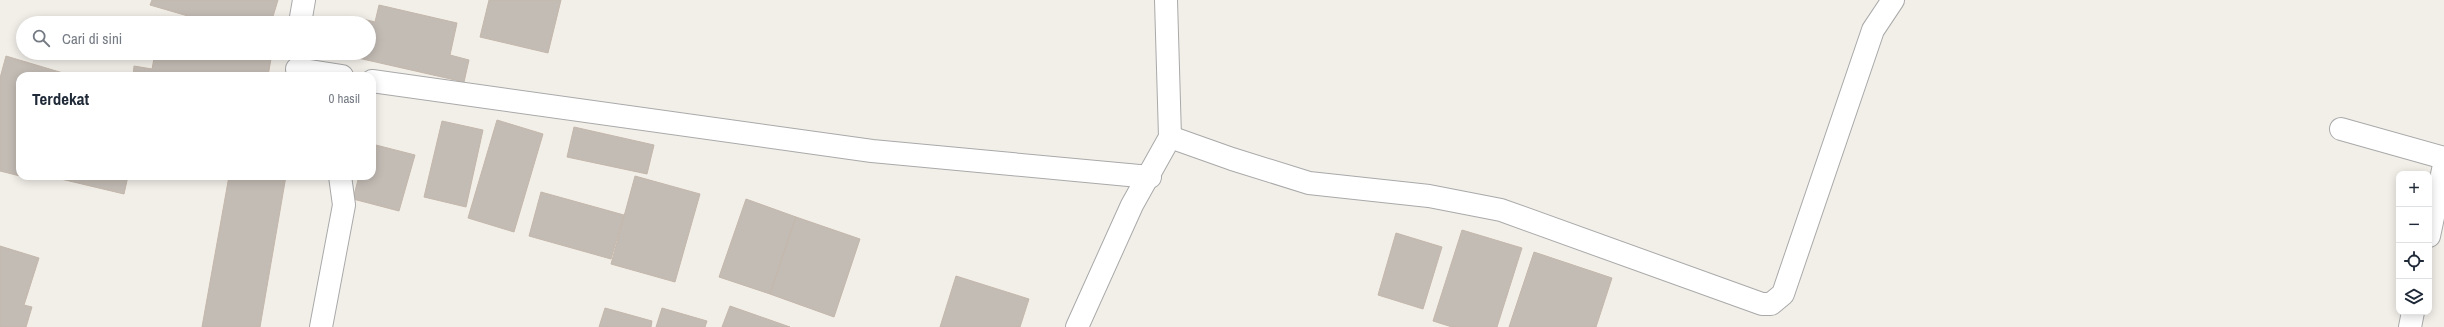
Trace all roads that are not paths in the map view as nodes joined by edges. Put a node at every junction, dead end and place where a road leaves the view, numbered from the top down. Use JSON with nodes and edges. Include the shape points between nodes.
{"nodes":[{"id":1,"x":304,"y":0,"type":"edge"},
{"id":2,"x":1166,"y":0,"type":"edge"},
{"id":3,"x":1892,"y":0,"type":"edge"},
{"id":4,"x":301,"y":16,"type":"edge"},
{"id":5,"x":298,"y":66,"type":"edge"},
{"id":6,"x":324,"y":72,"type":"edge"},
{"id":7,"x":376,"y":82,"type":"edge"},
{"id":8,"x":2341,"y":129,"type":"dead end"},
{"id":9,"x":1170,"y":137,"type":"junction"},
{"id":10,"x":2444,"y":158,"type":"edge"},
{"id":11,"x":2444,"y":165,"type":"edge"},
{"id":12,"x":1150,"y":177,"type":"junction"},
{"id":13,"x":341,"y":180,"type":"edge"},
{"id":14,"x":2432,"y":222,"type":"edge"},
{"id":15,"x":2412,"y":315,"type":"edge"},
{"id":16,"x":321,"y":327,"type":"edge"},
{"id":17,"x":1077,"y":327,"type":"edge"},
{"id":18,"x":2410,"y":327,"type":"edge"}],
"edges":[{"from":1,"to":4,"type":"street"},
{"from":2,"to":9,"type":"street"},
{"from":3,"to":9,"type":"street","via":[[1873,30],[1783,294],[1771,304],[1762,304],[1501,210],[1428,196],[1308,183]]},
{"from":5,"to":6,"type":"street"},
{"from":7,"to":12,"type":"street","via":[[872,151]]},
{"from":8,"to":10,"type":"street"},
{"from":9,"to":12,"type":"street"},
{"from":11,"to":14,"type":"street"},
{"from":12,"to":17,"type":"street","via":[[1132,205]]},
{"from":13,"to":16,"type":"street","via":[[344,206]]},
{"from":15,"to":18,"type":"street"}]}
